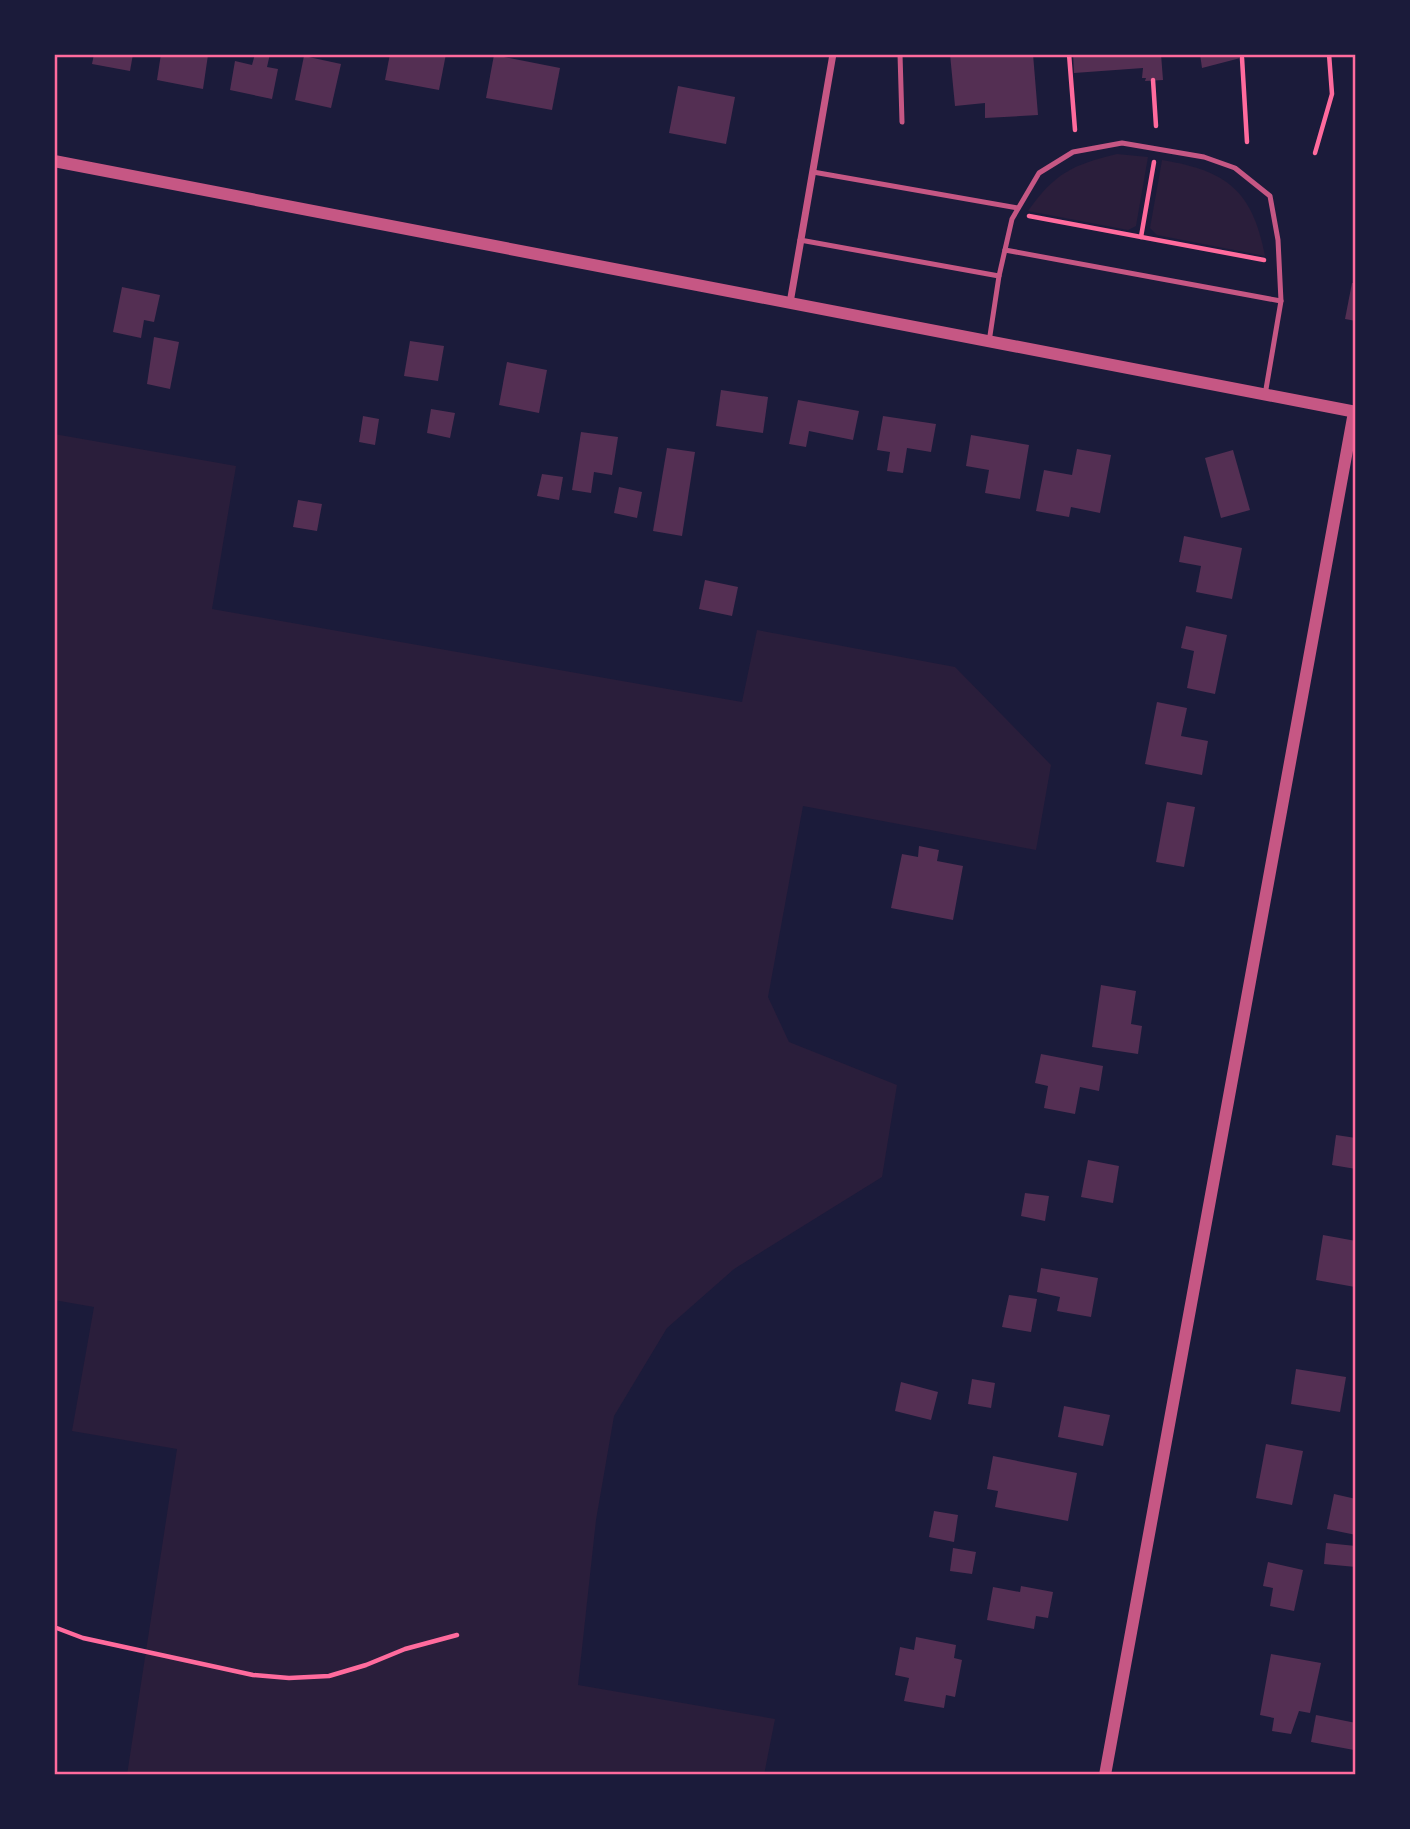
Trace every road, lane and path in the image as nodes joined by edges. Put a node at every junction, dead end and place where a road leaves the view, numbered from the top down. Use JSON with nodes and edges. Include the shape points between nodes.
{"nodes":[{"id":1,"x":833,"y":54,"type":"edge"},
{"id":2,"x":900,"y":54,"type":"edge"},
{"id":3,"x":1069,"y":54,"type":"edge"},
{"id":4,"x":1329,"y":54,"type":"edge"},
{"id":5,"x":1242,"y":58,"type":"dead end"},
{"id":6,"x":1153,"y":80,"type":"dead end"},
{"id":7,"x":902,"y":122,"type":"dead end"},
{"id":8,"x":1156,"y":126,"type":"dead end"},
{"id":9,"x":1075,"y":130,"type":"dead end"},
{"id":10,"x":1247,"y":142,"type":"dead end"},
{"id":11,"x":1315,"y":153,"type":"dead end"},
{"id":12,"x":1154,"y":159,"type":"dead end"},
{"id":13,"x":54,"y":161,"type":"edge"},
{"id":14,"x":813,"y":172,"type":"junction"},
{"id":15,"x":1017,"y":211,"type":"junction"},
{"id":16,"x":1141,"y":237,"type":"junction"},
{"id":17,"x":800,"y":240,"type":"junction"},
{"id":18,"x":1005,"y":250,"type":"junction"},
{"id":19,"x":1279,"y":262,"type":"junction"},
{"id":20,"x":999,"y":276,"type":"junction"},
{"id":21,"x":1281,"y":301,"type":"junction"},
{"id":22,"x":790,"y":303,"type":"junction"},
{"id":23,"x":989,"y":342,"type":"junction"},
{"id":24,"x":1265,"y":395,"type":"junction"},
{"id":25,"x":1355,"y":412,"type":"edge"},
{"id":26,"x":54,"y":1627,"type":"edge"},
{"id":27,"x":457,"y":1635,"type":"dead end"},
{"id":28,"x":1105,"y":1775,"type":"edge"}],
"edges":[{"from":1,"to":14,"type":"street"},
{"from":2,"to":7,"type":"lane"},
{"from":3,"to":9,"type":"path"},
{"from":4,"to":11,"type":"path","via":[[1332,94]]},
{"from":5,"to":10,"type":"path"},
{"from":6,"to":8,"type":"path"},
{"from":12,"to":16,"type":"path"},
{"from":13,"to":22,"type":"street"},
{"from":14,"to":15,"type":"lane"},
{"from":14,"to":17,"type":"street"},
{"from":15,"to":16,"type":"path"},
{"from":15,"to":18,"type":"lane"},
{"from":15,"to":19,"type":"lane","via":[[1039,173],[1073,152],[1122,143],[1204,157],[1235,168],[1270,196]]},
{"from":16,"to":19,"type":"path"},
{"from":17,"to":20,"type":"lane"},
{"from":17,"to":22,"type":"street"},
{"from":18,"to":20,"type":"lane"},
{"from":18,"to":21,"type":"lane"},
{"from":19,"to":21,"type":"lane"},
{"from":20,"to":23,"type":"lane"},
{"from":21,"to":24,"type":"lane"},
{"from":22,"to":23,"type":"street"},
{"from":23,"to":24,"type":"street"},
{"from":24,"to":25,"type":"street"},
{"from":25,"to":28,"type":"street"},
{"from":26,"to":27,"type":"path","via":[[83,1638],[253,1675],[289,1678],[329,1676]]}]}
